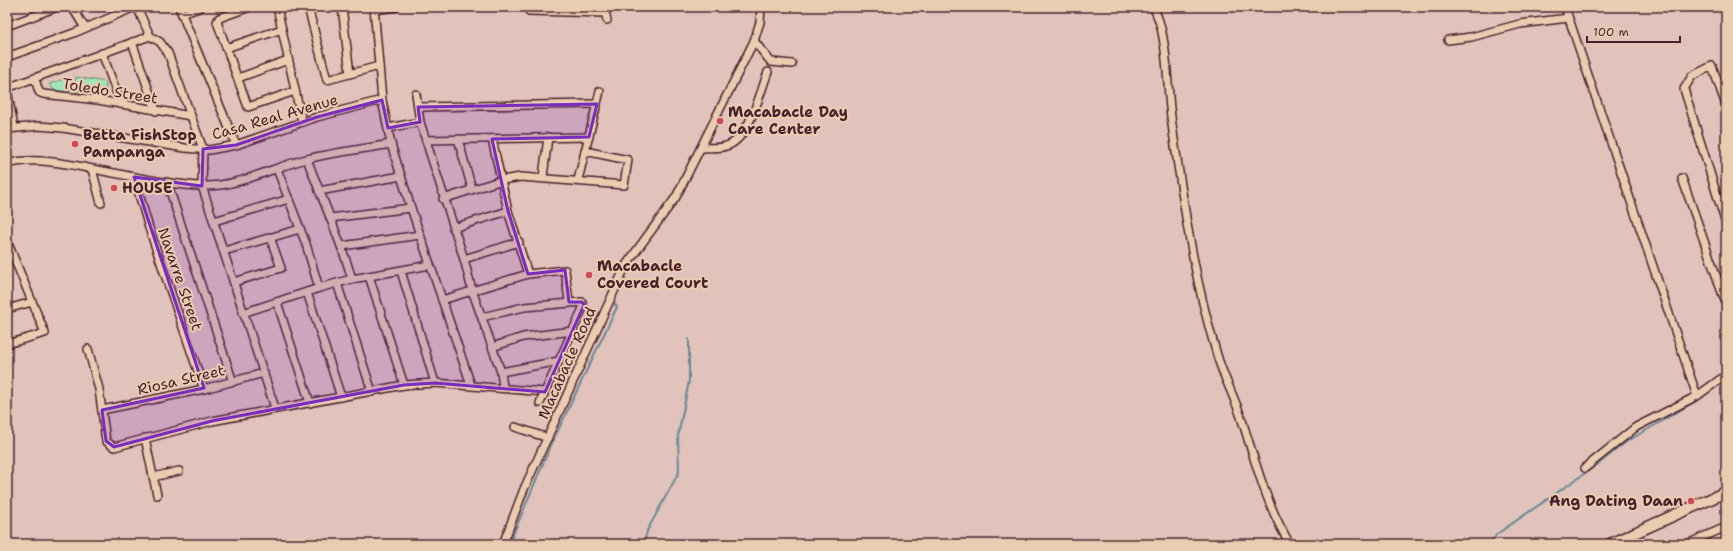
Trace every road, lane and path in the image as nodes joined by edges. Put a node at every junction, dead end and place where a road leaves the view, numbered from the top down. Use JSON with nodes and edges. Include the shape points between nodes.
{"nodes":[{"id":1,"x":56,"y":7,"type":"edge"},
{"id":2,"x":72,"y":7,"type":"edge"},
{"id":3,"x":136,"y":7,"type":"edge"},
{"id":4,"x":179,"y":7,"type":"edge"},
{"id":5,"x":201,"y":7,"type":"edge"},
{"id":6,"x":250,"y":7,"type":"edge"},
{"id":7,"x":277,"y":7,"type":"edge"},
{"id":8,"x":308,"y":7,"type":"edge"},
{"id":9,"x":342,"y":7,"type":"edge"},
{"id":10,"x":396,"y":7,"type":"edge"},
{"id":11,"x":761,"y":7,"type":"edge"},
{"id":12,"x":1153,"y":7,"type":"edge"},
{"id":13,"x":1565,"y":7,"type":"edge"},
{"id":14,"x":553,"y":8,"type":"edge"},
{"id":15,"x":45,"y":9,"type":"edge"},
{"id":16,"x":374,"y":9,"type":"edge"},
{"id":17,"x":529,"y":11,"type":"dead end"},
{"id":18,"x":605,"y":13,"type":"edge"},
{"id":19,"x":182,"y":14,"type":"junction"},
{"id":20,"x":1568,"y":18,"type":"junction"},
{"id":21,"x":7,"y":26,"type":"edge"},
{"id":22,"x":85,"y":28,"type":"junction"},
{"id":23,"x":282,"y":29,"type":"junction"},
{"id":24,"x":150,"y":36,"type":"junction"},
{"id":25,"x":1448,"y":40,"type":"dead end"},
{"id":26,"x":754,"y":41,"type":"junction"},
{"id":27,"x":132,"y":42,"type":"junction"},
{"id":28,"x":226,"y":48,"type":"junction"},
{"id":29,"x":102,"y":53,"type":"junction"},
{"id":30,"x":7,"y":57,"type":"edge"},
{"id":31,"x":288,"y":60,"type":"junction"},
{"id":32,"x":792,"y":64,"type":"dead end"},
{"id":33,"x":379,"y":66,"type":"junction"},
{"id":34,"x":768,"y":72,"type":"dead end"},
{"id":35,"x":350,"y":74,"type":"junction"},
{"id":36,"x":238,"y":78,"type":"junction"},
{"id":37,"x":35,"y":79,"type":"junction"},
{"id":38,"x":7,"y":89,"type":"edge"},
{"id":39,"x":295,"y":91,"type":"junction"},
{"id":40,"x":600,"y":91,"type":"dead end"},
{"id":41,"x":416,"y":94,"type":"dead end"},
{"id":42,"x":382,"y":100,"type":"junction"},
{"id":43,"x":120,"y":104,"type":"junction"},
{"id":44,"x":597,"y":104,"type":"junction"},
{"id":45,"x":1726,"y":105,"type":"edge"},
{"id":46,"x":418,"y":108,"type":"junction"},
{"id":47,"x":156,"y":111,"type":"junction"},
{"id":48,"x":192,"y":116,"type":"junction"},
{"id":49,"x":302,"y":122,"type":"junction"},
{"id":50,"x":420,"y":122,"type":"junction"},
{"id":51,"x":10,"y":128,"type":"edge"},
{"id":52,"x":388,"y":128,"type":"junction"},
{"id":53,"x":548,"y":137,"type":"junction"},
{"id":54,"x":588,"y":137,"type":"junction"},
{"id":55,"x":458,"y":139,"type":"junction"},
{"id":56,"x":492,"y":139,"type":"junction"},
{"id":57,"x":426,"y":140,"type":"junction"},
{"id":58,"x":391,"y":144,"type":"junction"},
{"id":59,"x":236,"y":145,"type":"junction"},
{"id":60,"x":701,"y":148,"type":"junction"},
{"id":61,"x":203,"y":149,"type":"junction"},
{"id":62,"x":585,"y":151,"type":"junction"},
{"id":63,"x":307,"y":159,"type":"junction"},
{"id":64,"x":7,"y":164,"type":"edge"},
{"id":65,"x":92,"y":168,"type":"junction"},
{"id":66,"x":278,"y":169,"type":"junction"},
{"id":67,"x":401,"y":176,"type":"junction"},
{"id":68,"x":134,"y":177,"type":"junction"},
{"id":69,"x":543,"y":178,"type":"junction"},
{"id":70,"x":1682,"y":178,"type":"dead end"},
{"id":71,"x":502,"y":180,"type":"junction"},
{"id":72,"x":578,"y":180,"type":"junction"},
{"id":73,"x":167,"y":182,"type":"junction"},
{"id":74,"x":202,"y":186,"type":"junction"},
{"id":75,"x":472,"y":189,"type":"junction"},
{"id":76,"x":319,"y":191,"type":"junction"},
{"id":77,"x":289,"y":199,"type":"junction"},
{"id":78,"x":443,"y":199,"type":"junction"},
{"id":79,"x":101,"y":203,"type":"dead end"},
{"id":80,"x":411,"y":208,"type":"junction"},
{"id":81,"x":508,"y":211,"type":"junction"},
{"id":82,"x":330,"y":218,"type":"junction"},
{"id":83,"x":214,"y":221,"type":"junction"},
{"id":84,"x":1726,"y":224,"type":"edge"},
{"id":85,"x":453,"y":228,"type":"junction"},
{"id":86,"x":300,"y":229,"type":"junction"},
{"id":87,"x":420,"y":235,"type":"junction"},
{"id":88,"x":270,"y":237,"type":"junction"},
{"id":89,"x":7,"y":242,"type":"edge"},
{"id":90,"x":519,"y":242,"type":"junction"},
{"id":91,"x":342,"y":246,"type":"junction"},
{"id":92,"x":224,"y":251,"type":"junction"},
{"id":93,"x":464,"y":259,"type":"junction"},
{"id":94,"x":430,"y":266,"type":"junction"},
{"id":95,"x":401,"y":271,"type":"junction"},
{"id":96,"x":528,"y":274,"type":"junction"},
{"id":97,"x":369,"y":276,"type":"junction"},
{"id":98,"x":352,"y":279,"type":"junction"},
{"id":99,"x":234,"y":282,"type":"junction"},
{"id":100,"x":337,"y":283,"type":"junction"},
{"id":101,"x":319,"y":288,"type":"junction"},
{"id":102,"x":472,"y":290,"type":"junction"},
{"id":103,"x":307,"y":292,"type":"junction"},
{"id":104,"x":442,"y":300,"type":"junction"},
{"id":105,"x":1726,"y":300,"type":"edge"},
{"id":106,"x":32,"y":302,"type":"junction"},
{"id":107,"x":277,"y":302,"type":"junction"},
{"id":108,"x":569,"y":302,"type":"junction"},
{"id":109,"x":7,"y":308,"type":"edge"},
{"id":110,"x":244,"y":313,"type":"junction"},
{"id":111,"x":482,"y":318,"type":"junction"},
{"id":112,"x":573,"y":331,"type":"junction"},
{"id":113,"x":7,"y":344,"type":"edge"},
{"id":114,"x":492,"y":347,"type":"junction"},
{"id":115,"x":88,"y":349,"type":"dead end"},
{"id":116,"x":559,"y":361,"type":"junction"},
{"id":117,"x":264,"y":372,"type":"junction"},
{"id":118,"x":501,"y":372,"type":"junction"},
{"id":119,"x":1726,"y":376,"type":"edge"},
{"id":120,"x":233,"y":382,"type":"junction"},
{"id":121,"x":435,"y":383,"type":"junction"},
{"id":122,"x":404,"y":385,"type":"junction"},
{"id":123,"x":471,"y":385,"type":"junction"},
{"id":124,"x":503,"y":387,"type":"junction"},
{"id":125,"x":204,"y":389,"type":"junction"},
{"id":126,"x":372,"y":392,"type":"junction"},
{"id":127,"x":545,"y":392,"type":"junction"},
{"id":128,"x":1697,"y":396,"type":"junction"},
{"id":129,"x":341,"y":397,"type":"junction"},
{"id":130,"x":310,"y":402,"type":"junction"},
{"id":131,"x":540,"y":403,"type":"dead end"},
{"id":132,"x":275,"y":408,"type":"junction"},
{"id":133,"x":102,"y":410,"type":"junction"},
{"id":134,"x":515,"y":427,"type":"dead end"},
{"id":135,"x":145,"y":438,"type":"junction"},
{"id":136,"x":548,"y":438,"type":"junction"},
{"id":137,"x":1585,"y":468,"type":"dead end"},
{"id":138,"x":179,"y":470,"type":"dead end"},
{"id":139,"x":153,"y":477,"type":"junction"},
{"id":140,"x":1726,"y":492,"type":"edge"},
{"id":141,"x":157,"y":496,"type":"dead end"},
{"id":142,"x":1726,"y":527,"type":"edge"},
{"id":143,"x":1612,"y":543,"type":"edge"},
{"id":144,"x":1691,"y":543,"type":"edge"},
{"id":145,"x":503,"y":544,"type":"edge"},
{"id":146,"x":1290,"y":544,"type":"edge"}],
"edges":[{"from":1,"to":15,"type":"street"},
{"from":2,"to":22,"type":"street"},
{"from":3,"to":22,"type":"street"},
{"from":3,"to":24,"type":"street"},
{"from":4,"to":19,"type":"street"},
{"from":5,"to":19,"type":"street"},
{"from":6,"to":28,"type":"street","via":[[217,19]]},
{"from":7,"to":23,"type":"street"},
{"from":8,"to":35,"type":"street","via":[[325,78],[331,80]]},
{"from":9,"to":35,"type":"street"},
{"from":10,"to":16,"type":"street"},
{"from":11,"to":26,"type":"street","name":"Macabacle Road","via":[[760,22]]},
{"from":12,"to":146,"type":"street","via":[[1158,15],[1164,49],[1187,228],[1206,317],[1262,485]]},
{"from":13,"to":20,"type":"street"},
{"from":14,"to":17,"type":"street"},
{"from":14,"to":18,"type":"street"},
{"from":15,"to":21,"type":"street"},
{"from":16,"to":33,"type":"street"},
{"from":19,"to":59,"type":"street"},
{"from":20,"to":25,"type":"street","via":[[1520,24],[1471,37]]},
{"from":20,"to":128,"type":"street"},
{"from":22,"to":30,"type":"street"},
{"from":23,"to":28,"type":"street"},
{"from":23,"to":31,"type":"street"},
{"from":24,"to":27,"type":"street"},
{"from":24,"to":48,"type":"street","via":[[160,42],[168,53]]},
{"from":26,"to":32,"type":"street","via":[[771,62]]},
{"from":26,"to":60,"type":"street","name":"Macabacle Road"},
{"from":27,"to":29,"type":"street"},
{"from":27,"to":47,"type":"street"},
{"from":28,"to":36,"type":"street"},
{"from":29,"to":37,"type":"street"},
{"from":29,"to":43,"type":"street"},
{"from":31,"to":36,"type":"street"},
{"from":31,"to":39,"type":"street"},
{"from":33,"to":35,"type":"street"},
{"from":33,"to":42,"type":"street"},
{"from":34,"to":60,"type":"street","via":[[746,131],[726,146]]},
{"from":36,"to":39,"type":"street","via":[[248,107]]},
{"from":37,"to":38,"type":"street"},
{"from":37,"to":43,"type":"street","name":"Toledo Street","via":[[43,94]]},
{"from":38,"to":51,"type":"street"},
{"from":39,"to":49,"type":"street"},
{"from":40,"to":44,"type":"street"},
{"from":41,"to":46,"type":"street"},
{"from":42,"to":49,"type":"street","name":"Casa Real Avenue"},
{"from":42,"to":52,"type":"street"},
{"from":43,"to":47,"type":"street","name":"Toledo Street"},
{"from":44,"to":46,"type":"street"},
{"from":44,"to":54,"type":"street"},
{"from":45,"to":84,"type":"street","via":[[1712,66],[1692,76],[1684,89]]},
{"from":46,"to":50,"type":"street"},
{"from":47,"to":48,"type":"street","name":"Toledo Street"},
{"from":48,"to":61,"type":"street"},
{"from":49,"to":59,"type":"street","name":"Casa Real Avenue"},
{"from":50,"to":52,"type":"street"},
{"from":50,"to":57,"type":"street"},
{"from":51,"to":61,"type":"street","name":"Casa Real Avenue","via":[[63,128]]},
{"from":52,"to":58,"type":"street"},
{"from":53,"to":54,"type":"street"},
{"from":53,"to":56,"type":"street"},
{"from":53,"to":69,"type":"street"},
{"from":54,"to":62,"type":"street"},
{"from":55,"to":56,"type":"street"},
{"from":55,"to":57,"type":"street"},
{"from":55,"to":75,"type":"street"},
{"from":56,"to":71,"type":"street"},
{"from":57,"to":78,"type":"street"},
{"from":58,"to":63,"type":"street"},
{"from":58,"to":67,"type":"street"},
{"from":59,"to":61,"type":"street","name":"Casa Real Avenue"},
{"from":60,"to":136,"type":"street","name":"Macabacle Road","via":[[676,197],[626,265]]},
{"from":61,"to":74,"type":"street"},
{"from":62,"to":72,"type":"street"},
{"from":62,"to":72,"type":"street","via":[[628,160],[626,180],[624,185],[618,185]]},
{"from":63,"to":66,"type":"street"},
{"from":63,"to":76,"type":"street"},
{"from":64,"to":65,"type":"street","via":[[39,161]]},
{"from":65,"to":68,"type":"street"},
{"from":65,"to":79,"type":"street"},
{"from":66,"to":74,"type":"street","via":[[242,181]]},
{"from":66,"to":77,"type":"street"},
{"from":67,"to":76,"type":"street"},
{"from":67,"to":80,"type":"street"},
{"from":68,"to":73,"type":"street"},
{"from":68,"to":125,"type":"street","name":"Navarre Street"},
{"from":69,"to":71,"type":"street","via":[[521,177]]},
{"from":69,"to":72,"type":"street"},
{"from":70,"to":105,"type":"street"},
{"from":71,"to":75,"type":"street"},
{"from":71,"to":81,"type":"street"},
{"from":73,"to":74,"type":"street"},
{"from":73,"to":120,"type":"street"},
{"from":74,"to":83,"type":"street"},
{"from":75,"to":78,"type":"street"},
{"from":76,"to":82,"type":"street"},
{"from":77,"to":83,"type":"street"},
{"from":77,"to":86,"type":"street"},
{"from":78,"to":85,"type":"street"},
{"from":80,"to":82,"type":"street"},
{"from":80,"to":87,"type":"street"},
{"from":81,"to":85,"type":"street"},
{"from":81,"to":90,"type":"street"},
{"from":82,"to":91,"type":"street"},
{"from":83,"to":92,"type":"street"},
{"from":85,"to":93,"type":"street"},
{"from":86,"to":88,"type":"street"},
{"from":86,"to":101,"type":"street"},
{"from":87,"to":91,"type":"street"},
{"from":87,"to":94,"type":"street"},
{"from":88,"to":92,"type":"street"},
{"from":88,"to":99,"type":"street","via":[[281,268]]},
{"from":89,"to":106,"type":"street"},
{"from":90,"to":93,"type":"street"},
{"from":90,"to":96,"type":"street"},
{"from":91,"to":98,"type":"street"},
{"from":92,"to":99,"type":"street"},
{"from":93,"to":102,"type":"street"},
{"from":94,"to":95,"type":"street"},
{"from":94,"to":104,"type":"street"},
{"from":95,"to":97,"type":"street"},
{"from":95,"to":121,"type":"street"},
{"from":96,"to":102,"type":"street"},
{"from":96,"to":108,"type":"street","via":[[565,270]]},
{"from":97,"to":98,"type":"street"},
{"from":97,"to":122,"type":"street"},
{"from":98,"to":100,"type":"street"},
{"from":99,"to":110,"type":"street"},
{"from":100,"to":101,"type":"street"},
{"from":100,"to":126,"type":"street"},
{"from":101,"to":103,"type":"street"},
{"from":102,"to":104,"type":"street"},
{"from":102,"to":111,"type":"street"},
{"from":103,"to":107,"type":"street"},
{"from":103,"to":129,"type":"street"},
{"from":104,"to":123,"type":"street"},
{"from":106,"to":109,"type":"street"},
{"from":106,"to":113,"type":"street","via":[[45,333]]},
{"from":107,"to":110,"type":"street"},
{"from":107,"to":130,"type":"street"},
{"from":108,"to":111,"type":"street","via":[[524,307]]},
{"from":108,"to":112,"type":"street","via":[[582,302],[584,305]]},
{"from":110,"to":117,"type":"street"},
{"from":111,"to":114,"type":"street"},
{"from":112,"to":114,"type":"street","via":[[523,337]]},
{"from":112,"to":116,"type":"street"},
{"from":114,"to":118,"type":"street"},
{"from":115,"to":133,"type":"street"},
{"from":116,"to":118,"type":"street"},
{"from":116,"to":127,"type":"street"},
{"from":117,"to":120,"type":"street","name":"Riosa Street"},
{"from":117,"to":132,"type":"street"},
{"from":118,"to":124,"type":"street"},
{"from":119,"to":128,"type":"street"},
{"from":120,"to":125,"type":"street","name":"Riosa Street"},
{"from":121,"to":122,"type":"street"},
{"from":121,"to":123,"type":"street"},
{"from":122,"to":126,"type":"street"},
{"from":123,"to":124,"type":"street"},
{"from":124,"to":127,"type":"street"},
{"from":125,"to":133,"type":"street","name":"Riosa Street"},
{"from":126,"to":129,"type":"street"},
{"from":127,"to":131,"type":"street"},
{"from":128,"to":137,"type":"street","via":[[1636,427]]},
{"from":129,"to":130,"type":"street"},
{"from":130,"to":132,"type":"street"},
{"from":132,"to":135,"type":"street","via":[[212,420]]},
{"from":133,"to":135,"type":"street","via":[[107,444],[114,446]]},
{"from":134,"to":136,"type":"street"},
{"from":135,"to":139,"type":"street"},
{"from":136,"to":145,"type":"street","name":"Macabacle Road","via":[[524,489]]},
{"from":138,"to":139,"type":"street"},
{"from":139,"to":141,"type":"street"},
{"from":140,"to":143,"type":"street"},
{"from":142,"to":144,"type":"street"}]}
